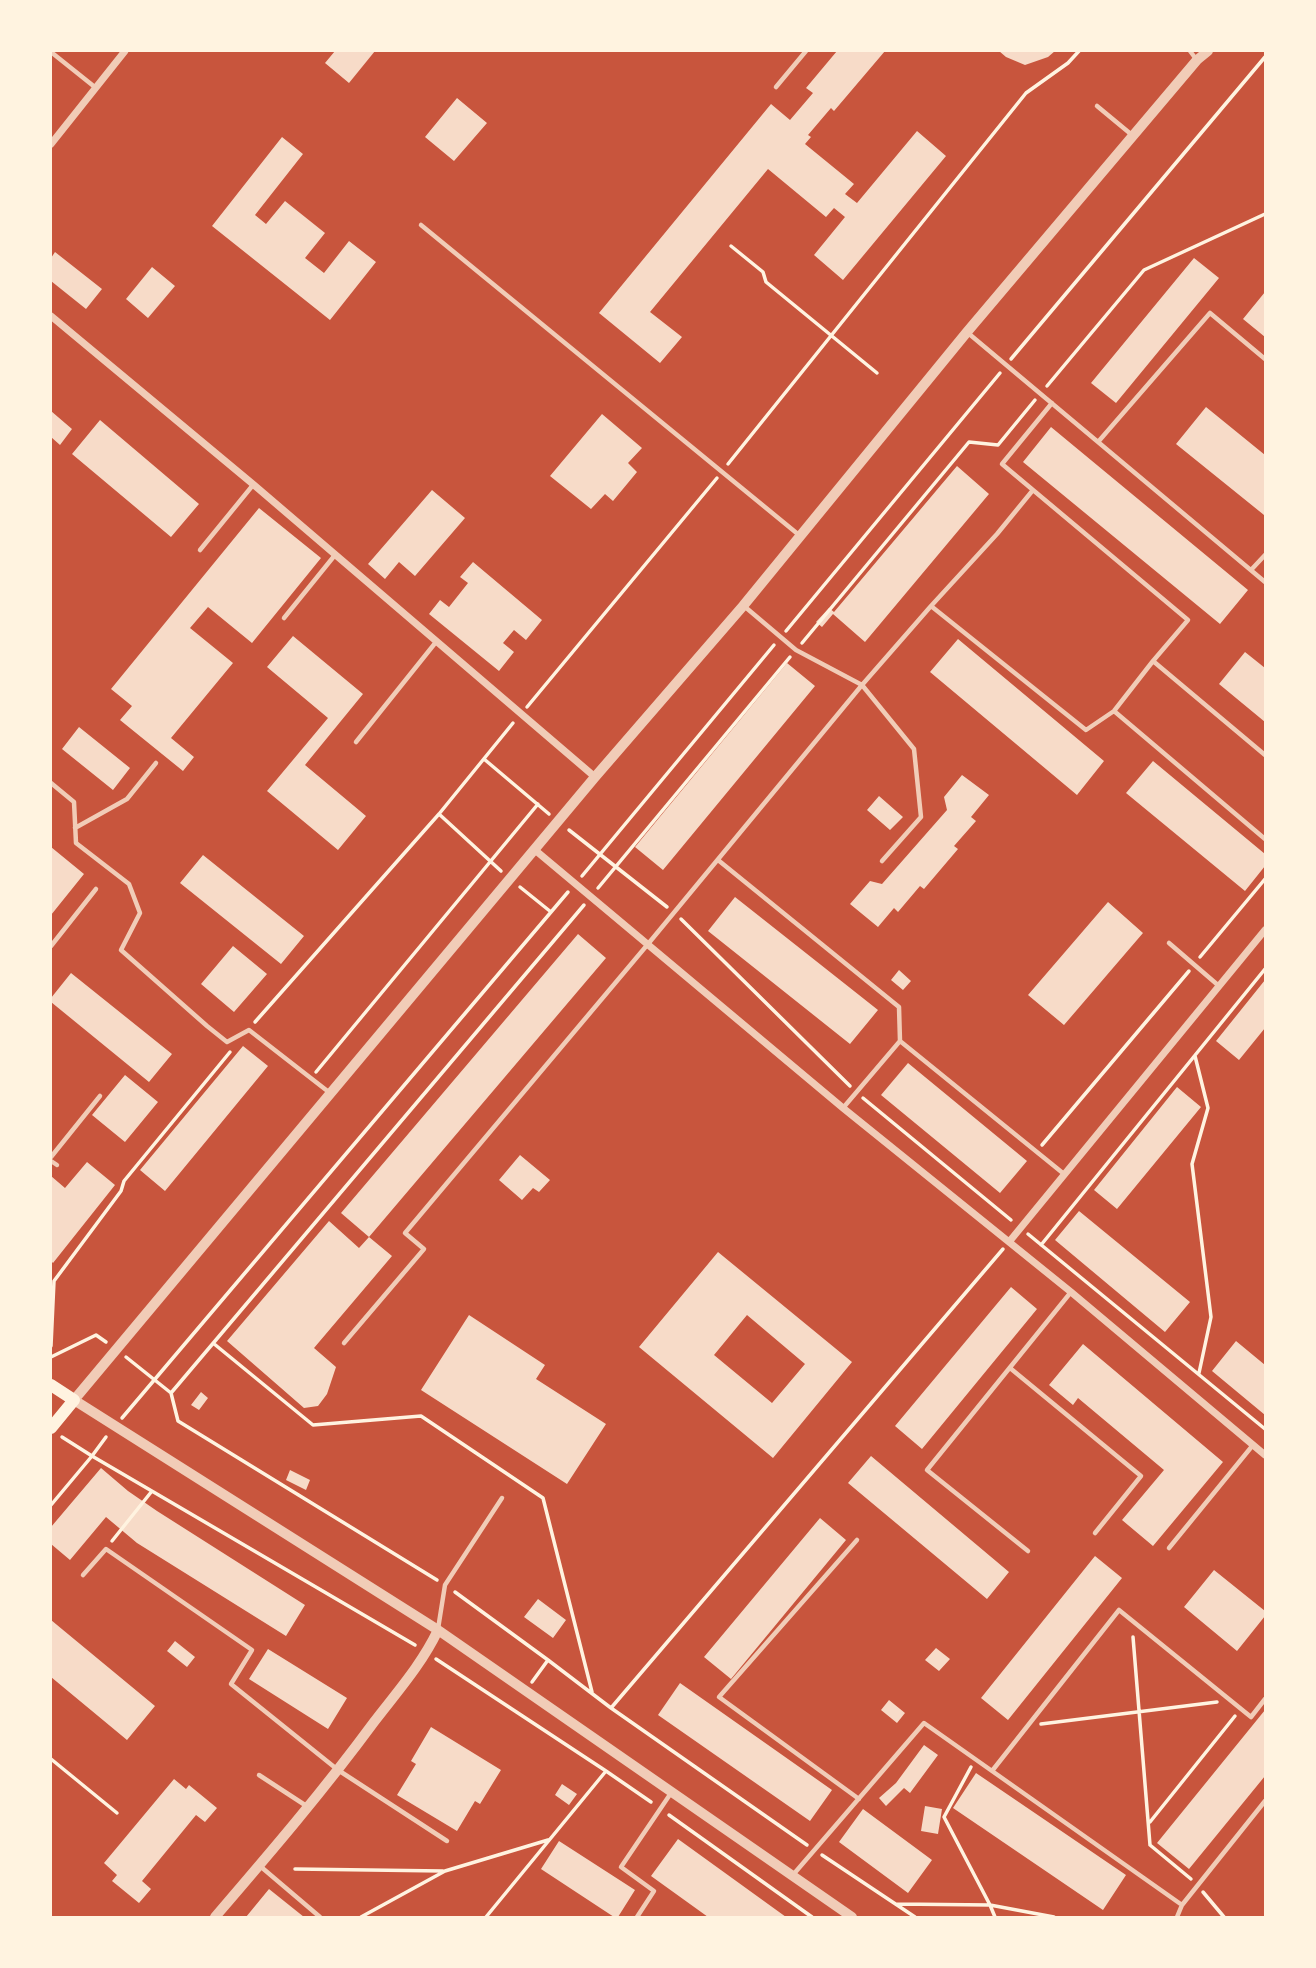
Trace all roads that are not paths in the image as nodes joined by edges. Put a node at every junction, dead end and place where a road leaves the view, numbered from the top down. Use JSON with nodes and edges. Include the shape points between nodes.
{"nodes":[{"id":1,"x":51,"y":51,"type":"edge"},
{"id":2,"x":125,"y":51,"type":"edge"},
{"id":3,"x":806,"y":51,"type":"edge"},
{"id":4,"x":1208,"y":51,"type":"edge"},
{"id":5,"x":1194,"y":55,"type":"edge"},
{"id":6,"x":776,"y":87,"type":"dead end"},
{"id":7,"x":96,"y":88,"type":"junction"},
{"id":8,"x":1097,"y":106,"type":"dead end"},
{"id":9,"x":1133,"y":135,"type":"junction"},
{"id":10,"x":51,"y":144,"type":"edge"},
{"id":11,"x":421,"y":225,"type":"dead end"},
{"id":12,"x":51,"y":316,"type":"edge"},
{"id":13,"x":967,"y":332,"type":"junction"},
{"id":14,"x":1265,"y":359,"type":"edge"},
{"id":15,"x":1052,"y":403,"type":"junction"},
{"id":16,"x":1098,"y":442,"type":"junction"},
{"id":17,"x":254,"y":485,"type":"junction"},
{"id":18,"x":1034,"y":490,"type":"junction"},
{"id":19,"x":800,"y":536,"type":"junction"},
{"id":20,"x":200,"y":550,"type":"dead end"},
{"id":21,"x":335,"y":555,"type":"junction"},
{"id":22,"x":1265,"y":555,"type":"edge"},
{"id":23,"x":1251,"y":570,"type":"junction"},
{"id":24,"x":1265,"y":582,"type":"edge"},
{"id":25,"x":743,"y":606,"type":"junction"},
{"id":26,"x":931,"y":606,"type":"junction"},
{"id":27,"x":284,"y":618,"type":"dead end"},
{"id":28,"x":436,"y":642,"type":"junction"},
{"id":29,"x":1153,"y":661,"type":"junction"},
{"id":30,"x":862,"y":685,"type":"junction"},
{"id":31,"x":1114,"y":711,"type":"junction"},
{"id":32,"x":356,"y":742,"type":"dead end"},
{"id":33,"x":1265,"y":755,"type":"edge"},
{"id":34,"x":156,"y":763,"type":"dead end"},
{"id":35,"x":595,"y":777,"type":"junction"},
{"id":36,"x":51,"y":783,"type":"edge"},
{"id":37,"x":75,"y":828,"type":"junction"},
{"id":38,"x":1265,"y":839,"type":"edge"},
{"id":39,"x":535,"y":850,"type":"junction"},
{"id":40,"x":718,"y":860,"type":"junction"},
{"id":41,"x":882,"y":861,"type":"dead end"},
{"id":42,"x":96,"y":889,"type":"dead end"},
{"id":43,"x":1265,"y":930,"type":"edge"},
{"id":44,"x":1169,"y":943,"type":"dead end"},
{"id":45,"x":648,"y":944,"type":"junction"},
{"id":46,"x":51,"y":946,"type":"edge"},
{"id":47,"x":1219,"y":986,"type":"junction"},
{"id":48,"x":900,"y":1041,"type":"junction"},
{"id":49,"x":332,"y":1094,"type":"junction"},
{"id":50,"x":100,"y":1096,"type":"dead end"},
{"id":51,"x":843,"y":1108,"type":"junction"},
{"id":52,"x":51,"y":1159,"type":"edge"},
{"id":53,"x":57,"y":1165,"type":"dead end"},
{"id":54,"x":1065,"y":1175,"type":"junction"},
{"id":55,"x":1009,"y":1242,"type":"junction"},
{"id":56,"x":1071,"y":1292,"type":"junction"},
{"id":57,"x":344,"y":1343,"type":"dead end"},
{"id":58,"x":1010,"y":1368,"type":"junction"},
{"id":59,"x":51,"y":1385,"type":"edge"},
{"id":60,"x":74,"y":1400,"type":"junction"},
{"id":61,"x":56,"y":1432,"type":"edge"},
{"id":62,"x":1253,"y":1445,"type":"junction"},
{"id":63,"x":1265,"y":1455,"type":"edge"},
{"id":64,"x":502,"y":1498,"type":"dead end"},
{"id":65,"x":1095,"y":1533,"type":"dead end"},
{"id":66,"x":857,"y":1540,"type":"dead end"},
{"id":67,"x":1169,"y":1548,"type":"dead end"},
{"id":68,"x":1028,"y":1551,"type":"dead end"},
{"id":69,"x":83,"y":1574,"type":"dead end"},
{"id":70,"x":438,"y":1630,"type":"junction"},
{"id":71,"x":1265,"y":1699,"type":"edge"},
{"id":72,"x":338,"y":1770,"type":"junction"},
{"id":73,"x":992,"y":1771,"type":"junction"},
{"id":74,"x":259,"y":1775,"type":"dead end"},
{"id":75,"x":672,"y":1792,"type":"junction"},
{"id":76,"x":859,"y":1799,"type":"junction"},
{"id":77,"x":1265,"y":1801,"type":"edge"},
{"id":78,"x":309,"y":1808,"type":"junction"},
{"id":79,"x":447,"y":1841,"type":"dead end"},
{"id":80,"x":259,"y":1866,"type":"junction"},
{"id":81,"x":792,"y":1876,"type":"junction"},
{"id":82,"x":1182,"y":1905,"type":"junction"},
{"id":83,"x":215,"y":1917,"type":"edge"},
{"id":84,"x":320,"y":1917,"type":"edge"},
{"id":85,"x":637,"y":1917,"type":"edge"},
{"id":86,"x":852,"y":1917,"type":"edge"},
{"id":87,"x":1177,"y":1917,"type":"edge"}],
"edges":[{"from":1,"to":7,"type":"lane"},
{"from":2,"to":7,"type":"street"},
{"from":3,"to":6,"type":"lane"},
{"from":4,"to":5,"type":"street"},
{"from":5,"to":9,"type":"street"},
{"from":7,"to":10,"type":"street"},
{"from":8,"to":9,"type":"lane"},
{"from":9,"to":13,"type":"street"},
{"from":11,"to":19,"type":"lane"},
{"from":12,"to":17,"type":"street"},
{"from":13,"to":15,"type":"lane"},
{"from":13,"to":19,"type":"street"},
{"from":14,"to":16,"type":"lane","via":[[1210,313]]},
{"from":15,"to":16,"type":"lane"},
{"from":15,"to":18,"type":"lane","via":[[1002,464]]},
{"from":16,"to":23,"type":"lane"},
{"from":17,"to":20,"type":"lane"},
{"from":17,"to":21,"type":"street"},
{"from":18,"to":26,"type":"lane"},
{"from":18,"to":29,"type":"lane","via":[[1188,620]]},
{"from":19,"to":25,"type":"street"},
{"from":21,"to":27,"type":"lane"},
{"from":21,"to":28,"type":"street"},
{"from":22,"to":23,"type":"lane"},
{"from":23,"to":24,"type":"lane"},
{"from":25,"to":30,"type":"lane","via":[[796,650]]},
{"from":25,"to":35,"type":"street"},
{"from":26,"to":30,"type":"lane"},
{"from":26,"to":31,"type":"lane","via":[[1086,730]]},
{"from":28,"to":32,"type":"lane"},
{"from":28,"to":35,"type":"street"},
{"from":29,"to":31,"type":"lane"},
{"from":29,"to":33,"type":"lane"},
{"from":30,"to":40,"type":"lane"},
{"from":30,"to":41,"type":"lane","via":[[914,749],[922,817]]},
{"from":31,"to":38,"type":"lane"},
{"from":34,"to":37,"type":"lane","via":[[127,799]]},
{"from":35,"to":39,"type":"street"},
{"from":36,"to":37,"type":"lane","via":[[74,802]]},
{"from":37,"to":49,"type":"lane","via":[[76,843],[129,884],[140,913],[121,950],[227,1042],[249,1030]]},
{"from":39,"to":45,"type":"street"},
{"from":39,"to":49,"type":"street"},
{"from":40,"to":45,"type":"lane"},
{"from":40,"to":48,"type":"lane","via":[[899,1007]]},
{"from":42,"to":46,"type":"lane"},
{"from":43,"to":47,"type":"street"},
{"from":44,"to":47,"type":"lane"},
{"from":45,"to":51,"type":"street"},
{"from":45,"to":57,"type":"lane","via":[[405,1233],[424,1249]]},
{"from":47,"to":54,"type":"street"},
{"from":48,"to":51,"type":"lane"},
{"from":48,"to":54,"type":"lane"},
{"from":49,"to":60,"type":"street"},
{"from":50,"to":52,"type":"lane"},
{"from":51,"to":55,"type":"street"},
{"from":52,"to":53,"type":"lane"},
{"from":54,"to":55,"type":"street"},
{"from":55,"to":56,"type":"street"},
{"from":56,"to":58,"type":"lane"},
{"from":56,"to":62,"type":"street"},
{"from":58,"to":65,"type":"lane","via":[[1141,1476]]},
{"from":58,"to":68,"type":"lane","via":[[927,1470]]},
{"from":59,"to":60,"type":"main road"},
{"from":60,"to":61,"type":"main road"},
{"from":60,"to":70,"type":"street"},
{"from":62,"to":63,"type":"street"},
{"from":62,"to":67,"type":"lane"},
{"from":64,"to":70,"type":"lane","via":[[445,1585]]},
{"from":66,"to":76,"type":"lane","via":[[719,1697]]},
{"from":69,"to":72,"type":"lane","via":[[106,1549],[252,1650],[231,1684]]},
{"from":70,"to":72,"type":"street","via":[[427,1653]]},
{"from":70,"to":75,"type":"street"},
{"from":71,"to":73,"type":"lane","via":[[1251,1717],[1119,1610]]},
{"from":72,"to":78,"type":"street"},
{"from":72,"to":79,"type":"lane"},
{"from":73,"to":76,"type":"lane","via":[[924,1723]]},
{"from":73,"to":82,"type":"lane"},
{"from":74,"to":78,"type":"lane"},
{"from":75,"to":81,"type":"street"},
{"from":75,"to":85,"type":"lane","via":[[621,1867],[654,1891]]},
{"from":76,"to":81,"type":"lane"},
{"from":77,"to":82,"type":"lane"},
{"from":78,"to":80,"type":"street"},
{"from":80,"to":83,"type":"street"},
{"from":80,"to":84,"type":"lane"},
{"from":81,"to":86,"type":"street"},
{"from":82,"to":87,"type":"lane"}]}
